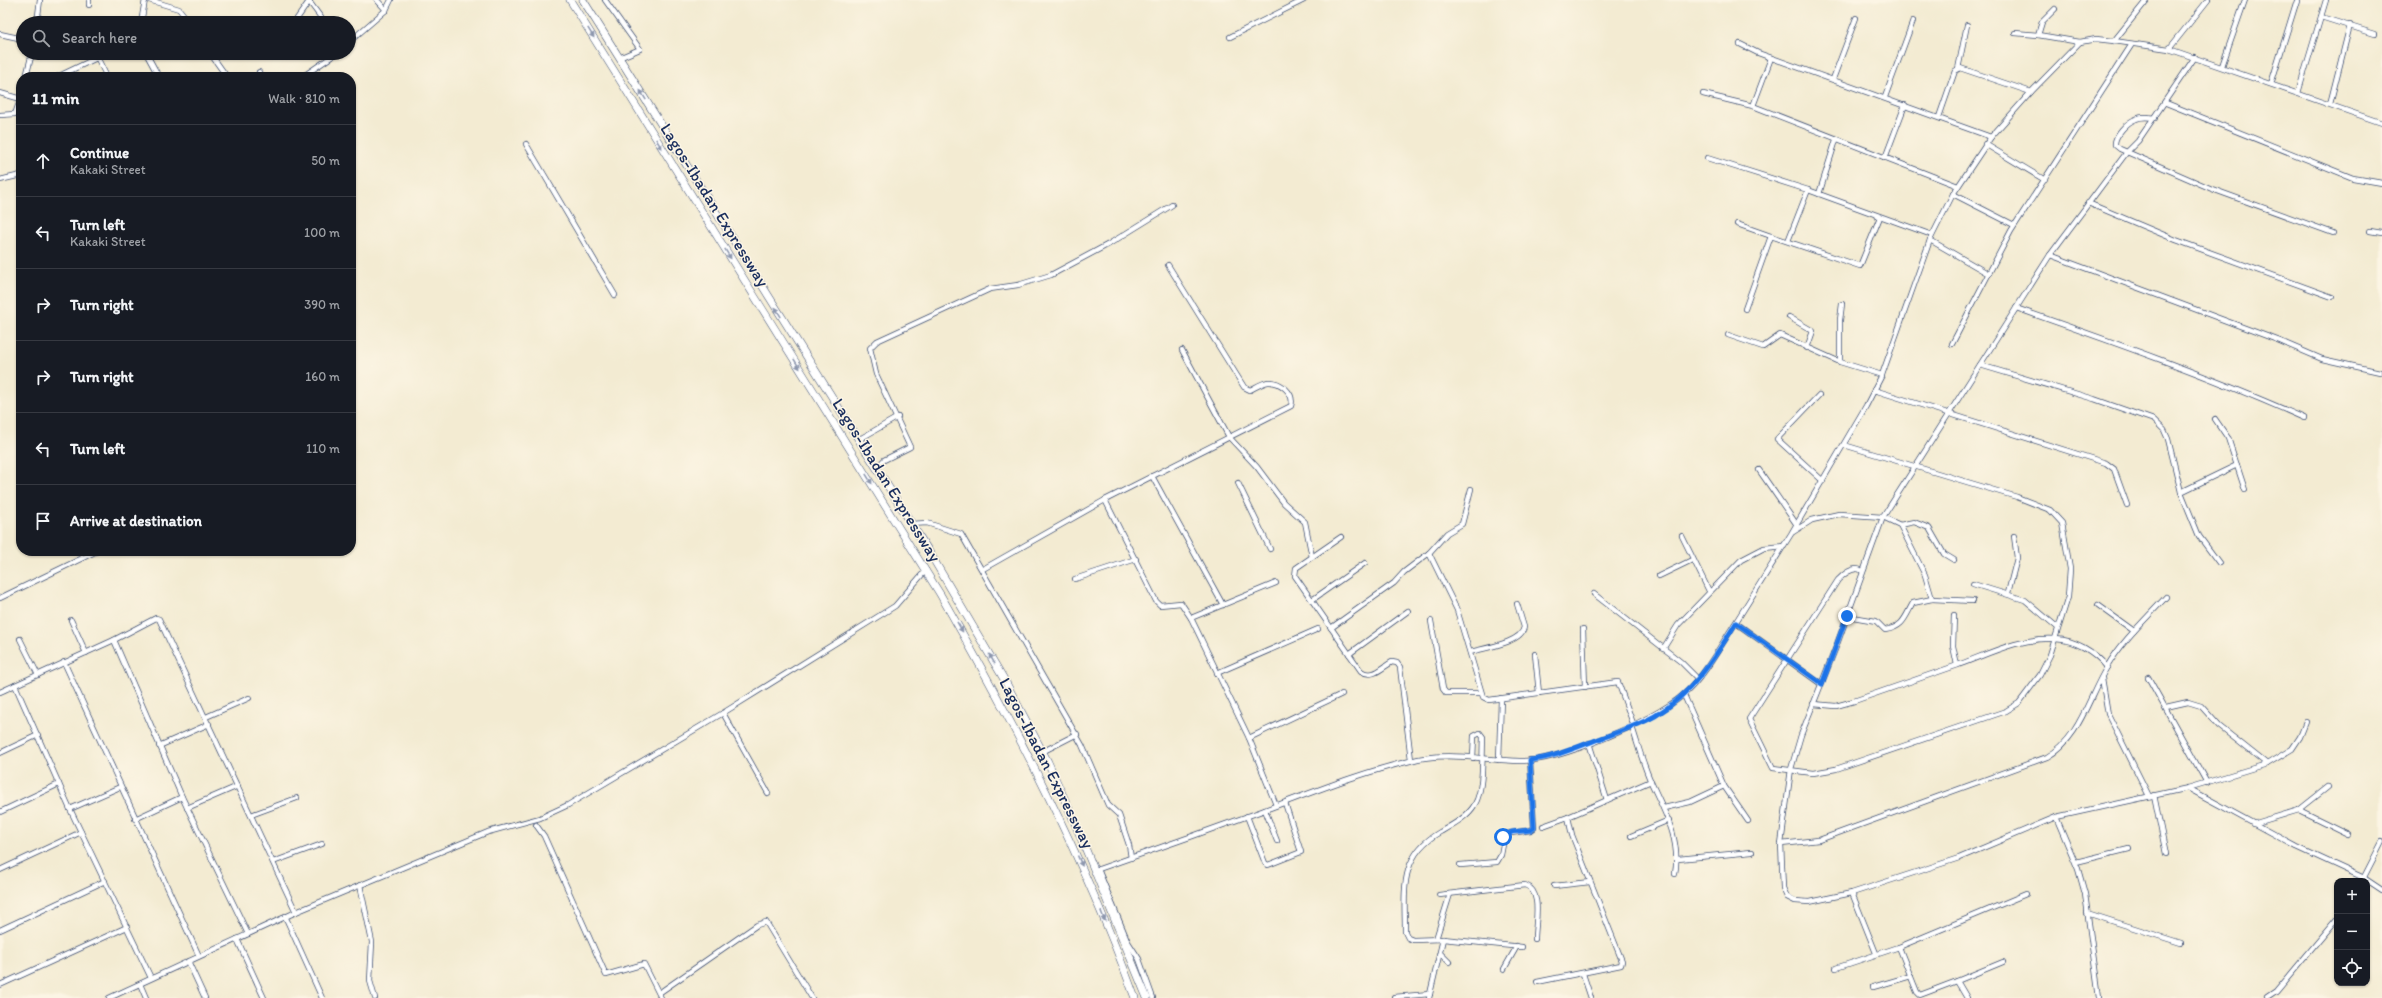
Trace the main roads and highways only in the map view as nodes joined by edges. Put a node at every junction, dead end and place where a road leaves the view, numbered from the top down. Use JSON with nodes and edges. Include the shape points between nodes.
{"nodes":[{"id":1,"x":570,"y":0,"type":"edge"},
{"id":2,"x":583,"y":0,"type":"edge"},
{"id":3,"x":1135,"y":998,"type":"edge"},
{"id":4,"x":1147,"y":998,"type":"edge"}],
"edges":[{"from":1,"to":3,"type":"highway","name":"Lagos-Ibadan Expressway","one_way":true,"via":[[940,594],[1007,713],[1062,821]]},
{"from":4,"to":2,"type":"highway","name":"Lagos-Ibadan Expressway","one_way":true,"via":[[1097,870],[1018,706],[911,524]]}]}
